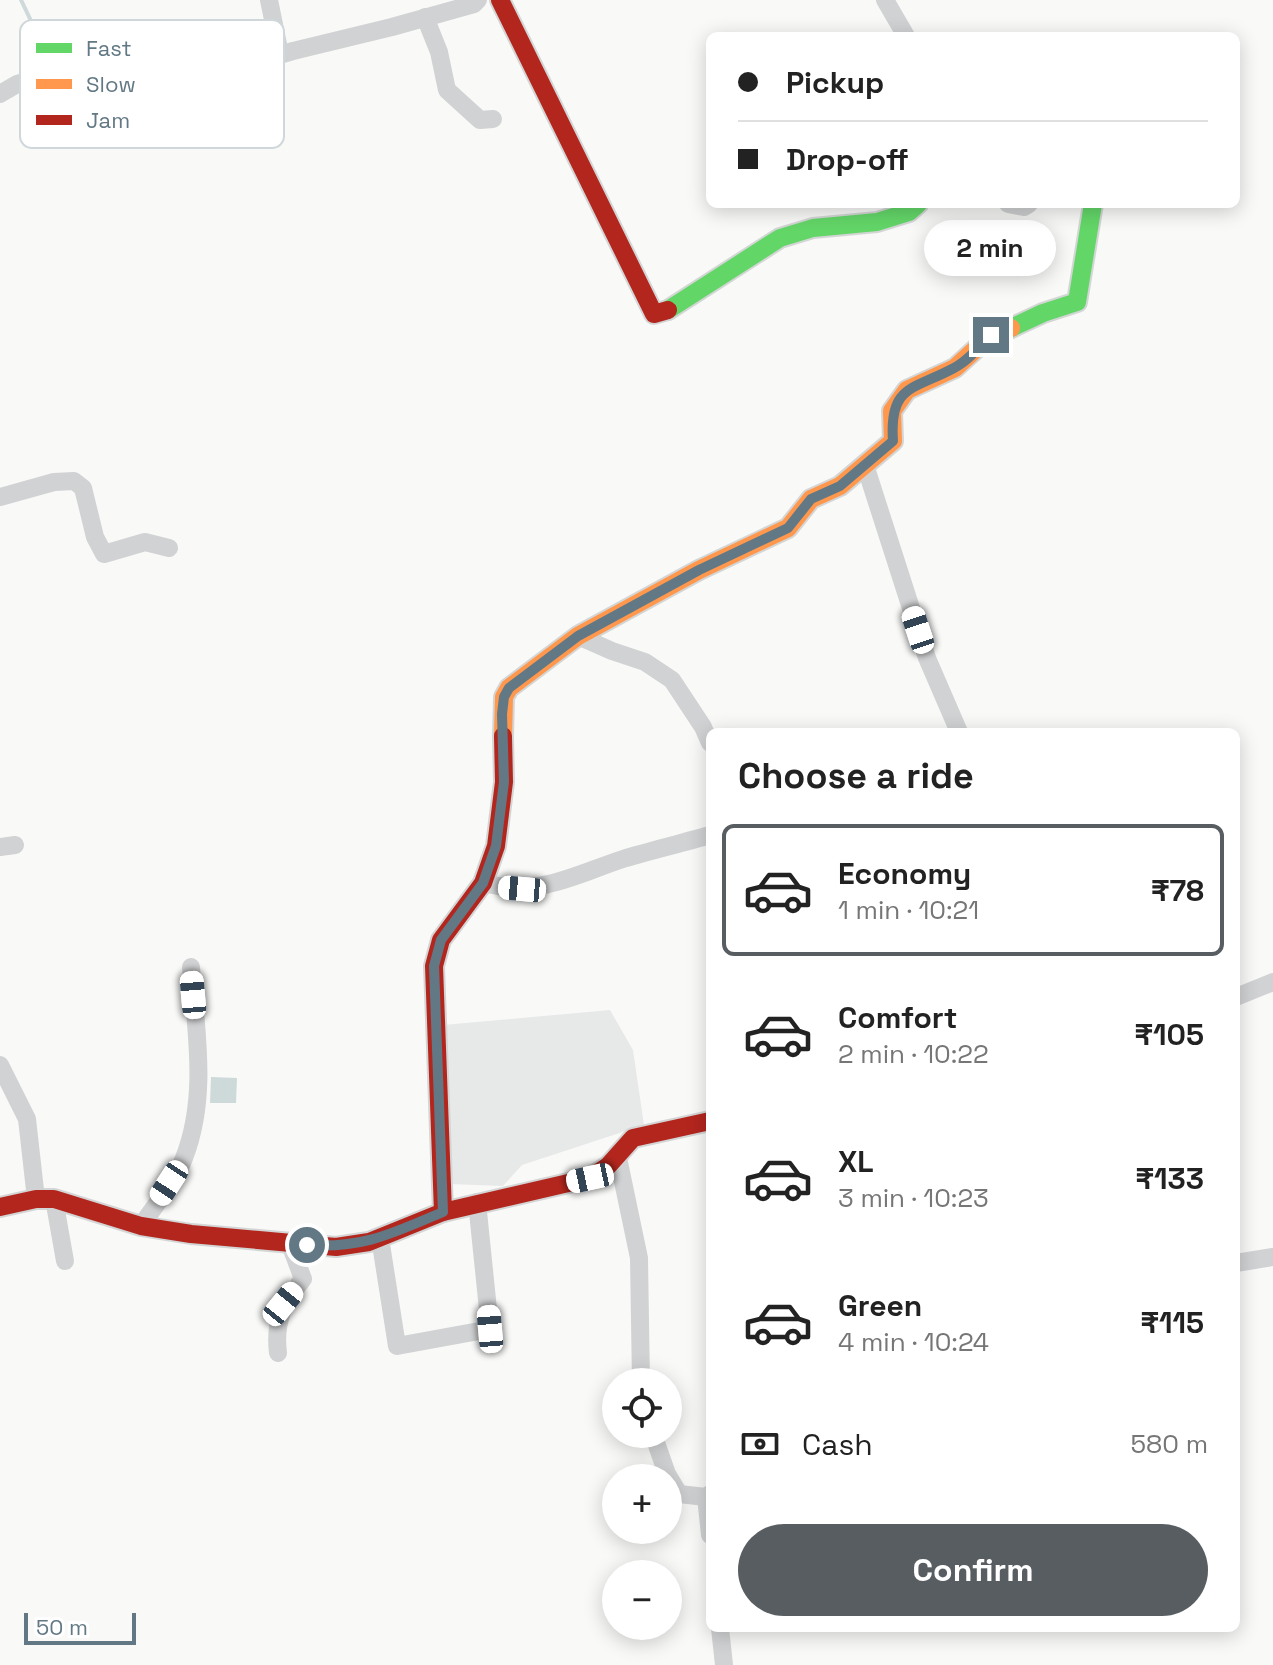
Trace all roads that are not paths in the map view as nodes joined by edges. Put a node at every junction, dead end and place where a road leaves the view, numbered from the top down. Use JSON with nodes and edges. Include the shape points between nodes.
{"nodes":[{"id":1,"x":269,"y":0,"type":"edge"},
{"id":2,"x":478,"y":0,"type":"edge"},
{"id":3,"x":500,"y":0,"type":"edge"},
{"id":4,"x":885,"y":0,"type":"edge"},
{"id":5,"x":425,"y":17,"type":"junction"},
{"id":6,"x":273,"y":20,"type":"edge"},
{"id":7,"x":904,"y":32,"type":"edge"},
{"id":8,"x":284,"y":53,"type":"edge"},
{"id":9,"x":20,"y":83,"type":"edge"},
{"id":10,"x":0,"y":94,"type":"edge"},
{"id":11,"x":493,"y":119,"type":"dead end"},
{"id":12,"x":914,"y":208,"type":"edge"},
{"id":13,"x":1092,"y":208,"type":"edge"},
{"id":14,"x":865,"y":465,"type":"junction"},
{"id":15,"x":0,"y":497,"type":"edge"},
{"id":16,"x":169,"y":548,"type":"dead end"},
{"id":17,"x":578,"y":636,"type":"junction"},
{"id":18,"x":957,"y":728,"type":"edge"},
{"id":19,"x":706,"y":734,"type":"edge"},
{"id":20,"x":706,"y":836,"type":"edge"},
{"id":21,"x":483,"y":883,"type":"junction"},
{"id":22,"x":191,"y":967,"type":"dead end"},
{"id":23,"x":1273,"y":982,"type":"edge"},
{"id":24,"x":1240,"y":995,"type":"edge"},
{"id":25,"x":2,"y":1072,"type":"edge"},
{"id":26,"x":706,"y":1122,"type":"edge"},
{"id":27,"x":617,"y":1153,"type":"junction"},
{"id":28,"x":45,"y":1199,"type":"junction"},
{"id":29,"x":477,"y":1202,"type":"junction"},
{"id":30,"x":0,"y":1207,"type":"edge"},
{"id":31,"x":443,"y":1212,"type":"junction"},
{"id":32,"x":141,"y":1226,"type":"junction"},
{"id":33,"x":380,"y":1238,"type":"junction"},
{"id":34,"x":290,"y":1244,"type":"junction"},
{"id":35,"x":1273,"y":1257,"type":"edge"},
{"id":36,"x":65,"y":1261,"type":"dead end"},
{"id":37,"x":1240,"y":1262,"type":"edge"},
{"id":38,"x":278,"y":1353,"type":"dead end"},
{"id":39,"x":641,"y":1368,"type":"edge"},
{"id":40,"x":658,"y":1448,"type":"edge"},
{"id":41,"x":706,"y":1495,"type":"edge"},
{"id":42,"x":720,"y":1632,"type":"edge"},
{"id":43,"x":724,"y":1665,"type":"edge"}],
"edges":[{"from":1,"to":6,"type":"street"},
{"from":2,"to":5,"type":"street"},
{"from":3,"to":12,"type":"street","via":[[654,314],[780,238],[813,228],[877,222]]},
{"from":4,"to":7,"type":"street"},
{"from":5,"to":8,"type":"street"},
{"from":5,"to":11,"type":"street","via":[[447,90],[480,120]]},
{"from":9,"to":10,"type":"street"},
{"from":13,"to":14,"type":"street","via":[[1077,302],[991,335],[955,368],[907,390],[892,411],[893,441]]},
{"from":14,"to":17,"type":"street","via":[[840,486],[811,499],[788,528]]},
{"from":14,"to":18,"type":"street","via":[[927,658]]},
{"from":15,"to":16,"type":"street","via":[[74,481],[83,488],[104,554],[145,542]]},
{"from":17,"to":19,"type":"street","via":[[645,662],[672,680]]},
{"from":17,"to":21,"type":"street","via":[[504,697],[503,795],[496,846]]},
{"from":20,"to":21,"type":"street","via":[[547,887]]},
{"from":21,"to":31,"type":"street","via":[[441,940],[434,966]]},
{"from":22,"to":32,"type":"street","via":[[200,1078],[192,1130],[184,1161]]},
{"from":23,"to":24,"type":"street"},
{"from":25,"to":28,"type":"street","via":[[27,1119]]},
{"from":26,"to":27,"type":"street","via":[[633,1138]]},
{"from":27,"to":29,"type":"street","via":[[590,1178]]},
{"from":27,"to":39,"type":"street","via":[[639,1258]]},
{"from":28,"to":30,"type":"street"},
{"from":28,"to":32,"type":"street"},
{"from":28,"to":36,"type":"street"},
{"from":29,"to":31,"type":"street"},
{"from":29,"to":33,"type":"street","via":[[490,1329],[397,1346]]},
{"from":31,"to":33,"type":"street"},
{"from":32,"to":34,"type":"street"},
{"from":33,"to":34,"type":"street","via":[[336,1247]]},
{"from":34,"to":38,"type":"street","via":[[303,1279],[283,1304]]},
{"from":35,"to":37,"type":"street"},
{"from":40,"to":41,"type":"street","via":[[679,1494]]},
{"from":42,"to":43,"type":"street"}]}
